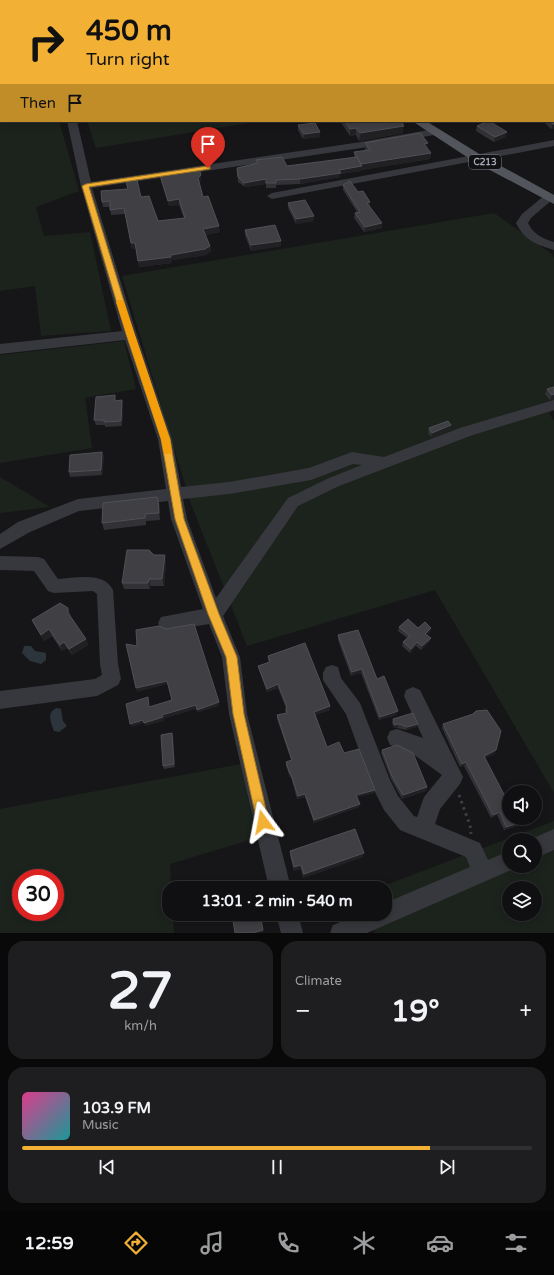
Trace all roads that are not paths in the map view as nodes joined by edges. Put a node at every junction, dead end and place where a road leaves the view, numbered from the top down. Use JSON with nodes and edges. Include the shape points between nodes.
{"nodes":[{"id":1,"x":72,"y":122,"type":"edge"},
{"id":2,"x":419,"y":122,"type":"edge"},
{"id":3,"x":434,"y":132,"type":"junction"},
{"id":4,"x":554,"y":143,"type":"edge"},
{"id":5,"x":478,"y":158,"type":"junction"},
{"id":6,"x":86,"y":186,"type":"junction"},
{"id":7,"x":272,"y":196,"type":"dead end"},
{"id":8,"x":552,"y":199,"type":"edge"},
{"id":9,"x":554,"y":246,"type":"edge"},
{"id":10,"x":130,"y":334,"type":"junction"},
{"id":11,"x":0,"y":349,"type":"edge"},
{"id":12,"x":554,"y":404,"type":"edge"},
{"id":13,"x":385,"y":462,"type":"junction"},
{"id":14,"x":175,"y":494,"type":"junction"},
{"id":15,"x":0,"y":542,"type":"edge"},
{"id":16,"x":0,"y":564,"type":"edge"},
{"id":17,"x":214,"y":614,"type":"junction"},
{"id":18,"x":167,"y":623,"type":"dead end"},
{"id":19,"x":332,"y":673,"type":"dead end"},
{"id":20,"x":414,"y":696,"type":"dead end"},
{"id":21,"x":0,"y":700,"type":"edge"},
{"id":22,"x":397,"y":738,"type":"dead end"},
{"id":23,"x":453,"y":777,"type":"junction"},
{"id":24,"x":424,"y":829,"type":"junction"},
{"id":25,"x":554,"y":839,"type":"edge"},
{"id":26,"x":542,"y":845,"type":"edge"},
{"id":27,"x":502,"y":864,"type":"edge"},
{"id":28,"x":483,"y":873,"type":"junction"},
{"id":29,"x":278,"y":881,"type":"edge"},
{"id":30,"x":289,"y":921,"type":"edge"},
{"id":31,"x":292,"y":933,"type":"edge"},
{"id":32,"x":341,"y":933,"type":"edge"}],
"edges":[{"from":1,"to":6,"type":"street"},
{"from":2,"to":3,"type":"main road","number":"C213"},
{"from":3,"to":5,"type":"main road","number":"C213"},
{"from":3,"to":6,"type":"street"},
{"from":4,"to":5,"type":"street"},
{"from":5,"to":7,"type":"street"},
{"from":5,"to":8,"type":"main road","number":"C213"},
{"from":6,"to":10,"type":"street"},
{"from":8,"to":9,"type":"street","via":[[526,216],[522,222],[531,236],[544,244]]},
{"from":10,"to":11,"type":"street"},
{"from":10,"to":14,"type":"street","via":[[165,439]]},
{"from":12,"to":13,"type":"street","via":[[465,432]]},
{"from":13,"to":14,"type":"street","via":[[352,458],[311,474]]},
{"from":13,"to":17,"type":"street","via":[[293,502]]},
{"from":14,"to":15,"type":"street","via":[[78,505],[24,527]]},
{"from":14,"to":17,"type":"street","via":[[179,519]]},
{"from":16,"to":21,"type":"street","via":[[38,564],[54,586],[95,584],[105,590],[112,679],[97,687]]},
{"from":17,"to":18,"type":"street"},
{"from":17,"to":29,"type":"street","via":[[231,657],[238,714]]},
{"from":19,"to":24,"type":"street","via":[[332,680],[353,710],[391,803],[407,823]]},
{"from":20,"to":23,"type":"street"},
{"from":22,"to":23,"type":"street","via":[[414,743],[443,764]]},
{"from":23,"to":24,"type":"street","via":[[431,804]]},
{"from":24,"to":28,"type":"street","via":[[473,850]]},
{"from":25,"to":26,"type":"street"},
{"from":27,"to":28,"type":"street"},
{"from":28,"to":32,"type":"street"},
{"from":30,"to":31,"type":"street"}]}
